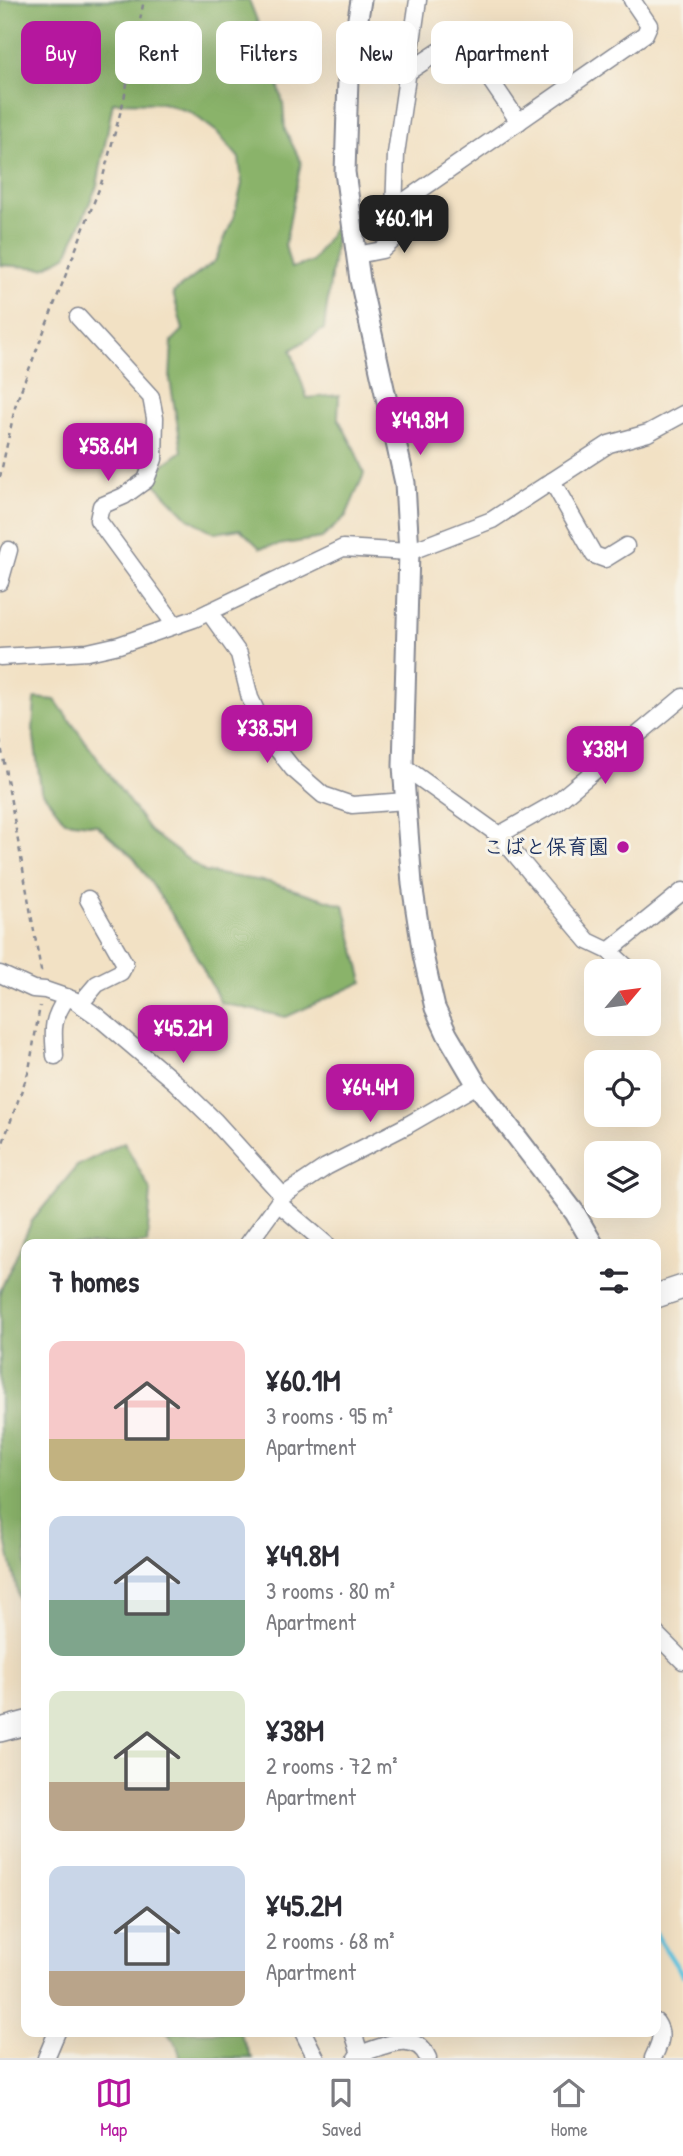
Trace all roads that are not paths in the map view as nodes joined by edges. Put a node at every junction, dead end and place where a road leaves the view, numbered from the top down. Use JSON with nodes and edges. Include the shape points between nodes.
{"nodes":[{"id":1,"x":361,"y":0,"type":"edge"},
{"id":2,"x":418,"y":0,"type":"edge"},
{"id":3,"x":632,"y":0,"type":"edge"},
{"id":4,"x":415,"y":21,"type":"edge"},
{"id":5,"x":417,"y":66,"type":"edge"},
{"id":6,"x":406,"y":84,"type":"edge"},
{"id":7,"x":519,"y":122,"type":"junction"},
{"id":8,"x":393,"y":209,"type":"junction"},
{"id":9,"x":356,"y":255,"type":"junction"},
{"id":10,"x":78,"y":317,"type":"dead end"},
{"id":11,"x":681,"y":420,"type":"edge"},
{"id":12,"x":552,"y":481,"type":"junction"},
{"id":13,"x":626,"y":546,"type":"dead end"},
{"id":14,"x":9,"y":550,"type":"dead end"},
{"id":15,"x":409,"y":552,"type":"junction"},
{"id":16,"x":0,"y":582,"type":"edge"},
{"id":17,"x":209,"y":612,"type":"junction"},
{"id":18,"x":175,"y":625,"type":"junction"},
{"id":19,"x":0,"y":657,"type":"edge"},
{"id":20,"x":680,"y":705,"type":"edge"},
{"id":21,"x":403,"y":766,"type":"junction"},
{"id":22,"x":406,"y":801,"type":"junction"},
{"id":23,"x":499,"y":835,"type":"junction"},
{"id":24,"x":683,"y":891,"type":"edge"},
{"id":25,"x":88,"y":899,"type":"dead end"},
{"id":26,"x":609,"y":951,"type":"junction"},
{"id":27,"x":618,"y":959,"type":"edge"},
{"id":28,"x":0,"y":974,"type":"edge"},
{"id":29,"x":74,"y":1000,"type":"junction"},
{"id":30,"x":55,"y":1056,"type":"dead end"},
{"id":31,"x":477,"y":1085,"type":"junction"},
{"id":32,"x":281,"y":1199,"type":"junction"},
{"id":33,"x":252,"y":1239,"type":"edge"},
{"id":34,"x":321,"y":1239,"type":"edge"},
{"id":35,"x":590,"y":1239,"type":"edge"},
{"id":36,"x":683,"y":1287,"type":"edge"},
{"id":37,"x":661,"y":1294,"type":"edge"},
{"id":38,"x":661,"y":1639,"type":"edge"},
{"id":39,"x":683,"y":1661,"type":"edge"},
{"id":40,"x":21,"y":1724,"type":"edge"},
{"id":41,"x":0,"y":1730,"type":"edge"},
{"id":42,"x":661,"y":2034,"type":"edge"},
{"id":43,"x":55,"y":2037,"type":"edge"},
{"id":44,"x":306,"y":2037,"type":"edge"},
{"id":45,"x":354,"y":2037,"type":"edge"},
{"id":46,"x":358,"y":2056,"type":"edge"},
{"id":47,"x":46,"y":2058,"type":"edge"},
{"id":48,"x":316,"y":2058,"type":"edge"},
{"id":49,"x":429,"y":2058,"type":"edge"},
{"id":50,"x":653,"y":2058,"type":"edge"}],
"edges":[{"from":1,"to":9,"type":"street","via":[[348,79],[345,172]]},
{"from":2,"to":4,"type":"street"},
{"from":3,"to":7,"type":"street","via":[[649,25],[645,34]]},
{"from":5,"to":7,"type":"street","via":[[461,37]]},
{"from":6,"to":8,"type":"street"},
{"from":7,"to":8,"type":"street"},
{"from":8,"to":9,"type":"street","via":[[393,240],[382,250]]},
{"from":9,"to":15,"type":"street","via":[[405,483]]},
{"from":10,"to":18,"type":"street","via":[[151,397],[154,459],[146,480],[101,506],[98,520]]},
{"from":11,"to":12,"type":"street","via":[[609,444]]},
{"from":12,"to":13,"type":"street","via":[[594,555],[605,559]]},
{"from":12,"to":15,"type":"street","via":[[492,520]]},
{"from":14,"to":16,"type":"street"},
{"from":15,"to":17,"type":"street","via":[[343,548]]},
{"from":15,"to":21,"type":"street"},
{"from":17,"to":18,"type":"street"},
{"from":17,"to":22,"type":"street","via":[[239,654],[250,698],[270,740],[293,769],[323,795],[352,805]]},
{"from":18,"to":19,"type":"street","via":[[88,652]]},
{"from":20,"to":23,"type":"street","via":[[557,802]]},
{"from":21,"to":22,"type":"street"},
{"from":21,"to":23,"type":"street"},
{"from":22,"to":31,"type":"street","via":[[412,884],[435,1008]]},
{"from":23,"to":26,"type":"street","via":[[588,941]]},
{"from":24,"to":26,"type":"street"},
{"from":25,"to":29,"type":"street","via":[[125,964],[121,972]]},
{"from":26,"to":27,"type":"street"},
{"from":28,"to":29,"type":"street"},
{"from":29,"to":30,"type":"street","via":[[58,1011],[53,1024]]},
{"from":29,"to":32,"type":"street","via":[[176,1083]]},
{"from":31,"to":32,"type":"street","via":[[326,1167]]},
{"from":31,"to":35,"type":"street"},
{"from":32,"to":33,"type":"street"},
{"from":32,"to":34,"type":"street"},
{"from":36,"to":37,"type":"main road"},
{"from":38,"to":39,"type":"street"},
{"from":40,"to":41,"type":"main road"},
{"from":42,"to":50,"type":"street"},
{"from":43,"to":47,"type":"street"},
{"from":44,"to":48,"type":"street"},
{"from":45,"to":46,"type":"street"},
{"from":46,"to":49,"type":"street","via":[[413,2042],[424,2048]]}]}
